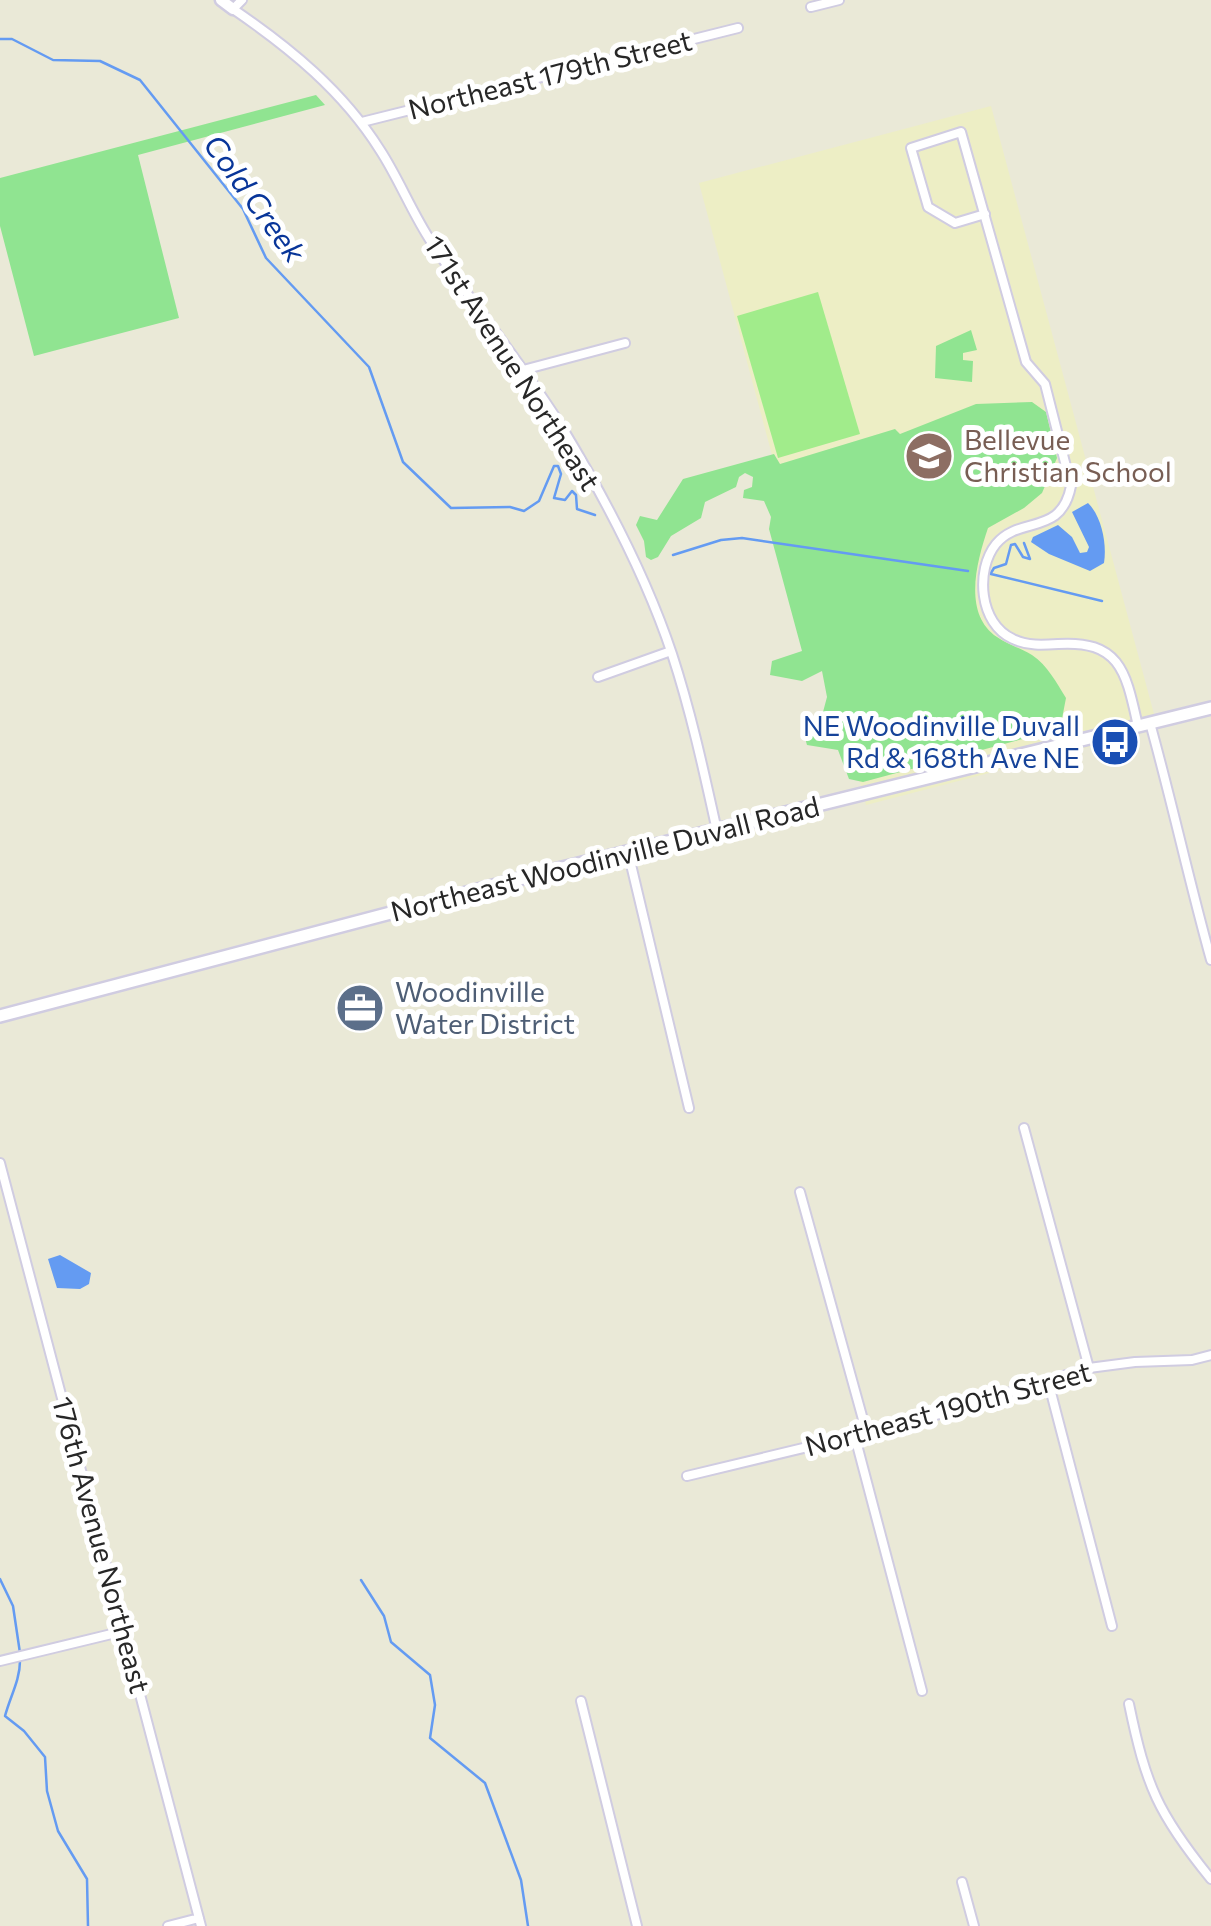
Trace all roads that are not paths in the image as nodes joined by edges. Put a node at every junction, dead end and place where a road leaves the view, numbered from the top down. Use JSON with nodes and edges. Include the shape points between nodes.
{"nodes":[{"id":1,"x":221,"y":0,"type":"edge"},
{"id":2,"x":839,"y":0,"type":"edge"},
{"id":3,"x":237,"y":5,"type":"edge"},
{"id":4,"x":812,"y":7,"type":"dead end"},
{"id":5,"x":738,"y":28,"type":"dead end"},
{"id":6,"x":362,"y":122,"type":"junction"},
{"id":7,"x":985,"y":214,"type":"junction"},
{"id":8,"x":625,"y":343,"type":"dead end"},
{"id":9,"x":522,"y":370,"type":"junction"},
{"id":10,"x":670,"y":651,"type":"junction"},
{"id":11,"x":598,"y":677,"type":"dead end"},
{"id":12,"x":1211,"y":708,"type":"edge"},
{"id":13,"x":1144,"y":724,"type":"junction"},
{"id":14,"x":718,"y":831,"type":"junction"},
{"id":15,"x":628,"y":852,"type":"junction"},
{"id":16,"x":1211,"y":960,"type":"edge"},
{"id":17,"x":0,"y":1016,"type":"edge"},
{"id":18,"x":689,"y":1108,"type":"dead end"},
{"id":19,"x":1024,"y":1128,"type":"dead end"},
{"id":20,"x":0,"y":1164,"type":"edge"},
{"id":21,"x":800,"y":1192,"type":"dead end"},
{"id":22,"x":1211,"y":1355,"type":"edge"},
{"id":23,"x":1089,"y":1368,"type":"junction"},
{"id":24,"x":1048,"y":1381,"type":"junction"},
{"id":25,"x":867,"y":1434,"type":"junction"},
{"id":26,"x":854,"y":1437,"type":"junction"},
{"id":27,"x":688,"y":1476,"type":"dead end"},
{"id":28,"x":1112,"y":1626,"type":"dead end"},
{"id":29,"x":124,"y":1631,"type":"junction"},
{"id":30,"x":0,"y":1661,"type":"edge"},
{"id":31,"x":922,"y":1691,"type":"dead end"},
{"id":32,"x":581,"y":1701,"type":"dead end"},
{"id":33,"x":1129,"y":1704,"type":"dead end"},
{"id":34,"x":1211,"y":1879,"type":"edge"},
{"id":35,"x":962,"y":1882,"type":"dead end"},
{"id":36,"x":200,"y":1922,"type":"edge"},
{"id":37,"x":168,"y":1926,"type":"edge"},
{"id":38,"x":637,"y":1926,"type":"edge"},
{"id":39,"x":974,"y":1926,"type":"edge"}],
"edges":[{"from":1,"to":3,"type":"street"},
{"from":2,"to":4,"type":"street"},
{"from":3,"to":6,"type":"street","name":"171st Avenue Northeast"},
{"from":5,"to":6,"type":"street","name":"Northeast 179th Street"},
{"from":6,"to":9,"type":"street","name":"171st Avenue Northeast","via":[[430,240]]},
{"from":7,"to":7,"type":"street","via":[[961,132],[911,148],[928,208],[955,223]]},
{"from":7,"to":13,"type":"street","via":[[1026,362],[1050,399],[1071,486],[1060,513],[996,545],[985,572],[985,603],[1012,639],[1108,652],[1124,672]]},
{"from":8,"to":9,"type":"street"},
{"from":9,"to":10,"type":"street","name":"171st Avenue Northeast","via":[[612,516]]},
{"from":10,"to":11,"type":"street"},
{"from":10,"to":14,"type":"street","name":"171st Avenue Northeast"},
{"from":12,"to":13,"type":"main road","name":"Northeast Woodinville Duvall Road"},
{"from":13,"to":14,"type":"main road","name":"Northeast Woodinville Duvall Road"},
{"from":13,"to":16,"type":"street","via":[[1176,816]]},
{"from":14,"to":15,"type":"main road","name":"Northeast Woodinville Duvall Road"},
{"from":15,"to":17,"type":"main road","name":"Northeast Woodinville Duvall Road"},
{"from":15,"to":18,"type":"street"},
{"from":19,"to":23,"type":"street"},
{"from":20,"to":29,"type":"street","name":"176th Avenue Northeast"},
{"from":21,"to":25,"type":"street"},
{"from":22,"to":23,"type":"street","name":"Northeast 190th Street"},
{"from":23,"to":24,"type":"street","name":"Northeast 190th Street"},
{"from":24,"to":25,"type":"street","name":"Northeast 190th Street"},
{"from":24,"to":28,"type":"street"},
{"from":25,"to":26,"type":"street","name":"Northeast 190th Street"},
{"from":26,"to":27,"type":"street","name":"Northeast 190th Street"},
{"from":26,"to":31,"type":"street"},
{"from":29,"to":30,"type":"street"},
{"from":29,"to":36,"type":"street","name":"176th Avenue Northeast"},
{"from":32,"to":38,"type":"street"},
{"from":33,"to":34,"type":"street","via":[[1152,1796]]},
{"from":35,"to":39,"type":"street"},
{"from":36,"to":37,"type":"street"}]}
